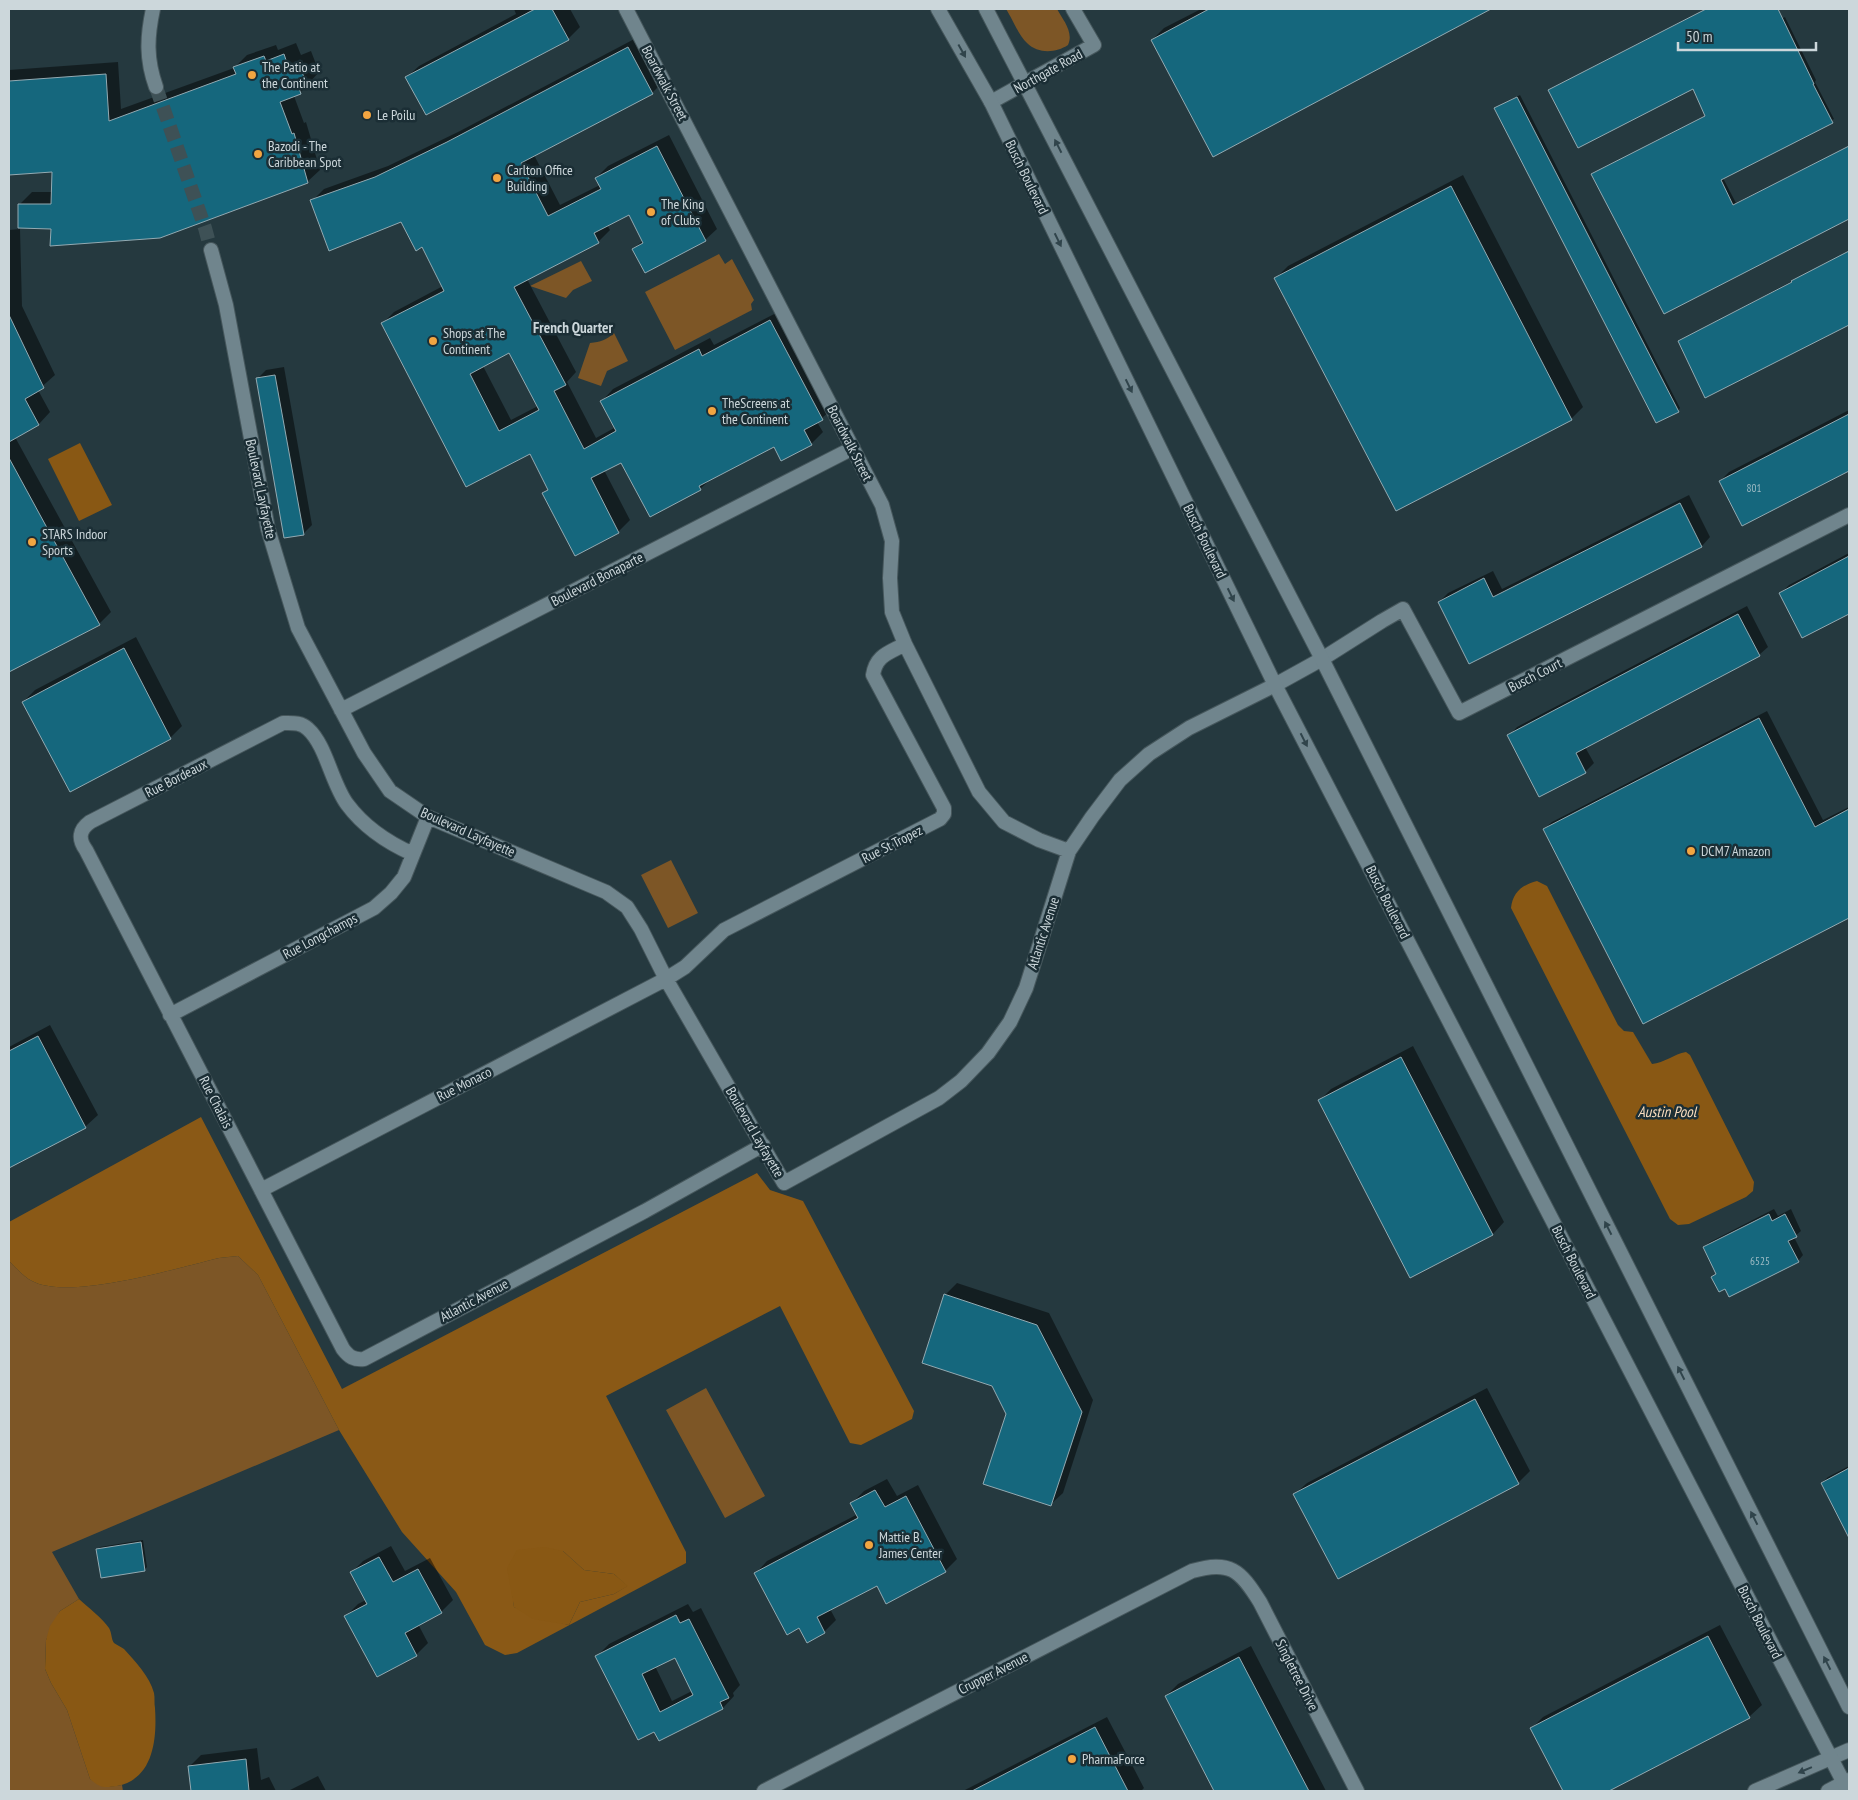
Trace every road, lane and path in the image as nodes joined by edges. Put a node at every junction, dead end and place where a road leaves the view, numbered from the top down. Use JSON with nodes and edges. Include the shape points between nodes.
{"nodes":[{"id":1,"x":153,"y":9,"type":"edge"},
{"id":2,"x":626,"y":9,"type":"edge"},
{"id":3,"x":938,"y":9,"type":"edge"},
{"id":4,"x":986,"y":9,"type":"edge"},
{"id":5,"x":1072,"y":9,"type":"edge"},
{"id":6,"x":1026,"y":84,"type":"junction"},
{"id":7,"x":156,"y":87,"type":"tunnel mouth"},
{"id":8,"x":991,"y":102,"type":"junction"},
{"id":9,"x":211,"y":250,"type":"tunnel mouth"},
{"id":10,"x":853,"y":448,"type":"junction"},
{"id":11,"x":1849,"y":515,"type":"edge"},
{"id":12,"x":905,"y":644,"type":"junction"},
{"id":13,"x":1322,"y":660,"type":"junction"},
{"id":14,"x":1275,"y":685,"type":"junction"},
{"id":15,"x":341,"y":710,"type":"junction"},
{"id":16,"x":428,"y":817,"type":"junction"},
{"id":17,"x":1069,"y":851,"type":"junction"},
{"id":18,"x":413,"y":854,"type":"junction"},
{"id":19,"x":666,"y":979,"type":"junction"},
{"id":20,"x":170,"y":1015,"type":"junction"},
{"id":21,"x":763,"y":1145,"type":"junction"},
{"id":22,"x":802,"y":1174,"type":"joint"},
{"id":23,"x":261,"y":1190,"type":"junction"},
{"id":24,"x":1226,"y":1567,"type":"joint"},
{"id":25,"x":1849,"y":1707,"type":"edge"},
{"id":26,"x":1849,"y":1750,"type":"edge"},
{"id":27,"x":1831,"y":1758,"type":"junction"},
{"id":28,"x":1847,"y":1785,"type":"edge"},
{"id":29,"x":764,"y":1791,"type":"edge"},
{"id":30,"x":1357,"y":1791,"type":"edge"},
{"id":31,"x":1755,"y":1791,"type":"edge"},
{"id":32,"x":1828,"y":1791,"type":"edge"}],
"edges":[{"from":1,"to":7,"type":"street","via":[[148,34],[150,72]]},
{"from":2,"to":10,"type":"street","name":"Boardwalk Street"},
{"from":3,"to":8,"type":"street","name":"Busch Boulevard","one_way":true},
{"from":4,"to":6,"type":"street"},
{"from":5,"to":6,"type":"street","name":"Northgate Road","via":[[1094,45]]},
{"from":6,"to":8,"type":"street","name":"Northgate Road"},
{"from":13,"to":6,"type":"street","one_way":true},
{"from":8,"to":14,"type":"street","name":"Busch Boulevard","one_way":true},
{"from":9,"to":15,"type":"street","name":"Boulevard Layfayette","via":[[226,305],[268,529],[298,628]]},
{"from":10,"to":12,"type":"street","name":"Boardwalk Street","via":[[882,505],[892,541],[892,612]]},
{"from":10,"to":15,"type":"street","name":"Boulevard Bonaparte"},
{"from":11,"to":13,"type":"street","name":"Busch Court","via":[[1459,714],[1403,609]]},
{"from":12,"to":17,"type":"street","name":"Boardwalk Street","via":[[979,792],[1004,822]]},
{"from":12,"to":19,"type":"street","name":"Rue St Tropez","via":[[880,657],[874,665],[873,675],[944,808],[940,819],[724,930],[686,967]]},
{"from":13,"to":14,"type":"street","name":"Busch Court"},
{"from":25,"to":13,"type":"street","one_way":true},
{"from":14,"to":17,"type":"street","name":"Atlantic Avenue","via":[[1189,728],[1149,754],[1120,780]]},
{"from":14,"to":27,"type":"street","name":"Busch Boulevard","one_way":true},
{"from":15,"to":16,"type":"street","name":"Boulevard Layfayette","via":[[364,753],[390,791]]},
{"from":16,"to":18,"type":"street","name":"Rue Longchamps"},
{"from":16,"to":19,"type":"street","name":"Boulevard Layfayette","via":[[606,892],[627,906]]},
{"from":17,"to":22,"type":"street","name":"Atlantic Avenue","via":[[1026,988],[1010,1022],[988,1053],[939,1098]]},
{"from":18,"to":20,"type":"street","name":"Rue Longchamps","via":[[404,877],[374,908]]},
{"from":18,"to":20,"type":"street","name":"Rue Bordeaux","via":[[392,845],[368,828],[346,803],[315,737],[295,722],[283,723],[90,822],[83,827],[81,843]]},
{"from":19,"to":21,"type":"street","name":"Boulevard Layfayette"},
{"from":19,"to":23,"type":"street","name":"Rue Monaco"},
{"from":20,"to":23,"type":"street","name":"Rue Chalais"},
{"from":21,"to":22,"type":"street","name":"Boulevard Layfayette","via":[[784,1183]]},
{"from":21,"to":23,"type":"street","name":"Atlantic Avenue","via":[[364,1359],[348,1356],[343,1349]]},
{"from":24,"to":29,"type":"street","name":"Crupper Avenue","via":[[1209,1566],[1192,1571]]},
{"from":24,"to":30,"type":"street","name":"Singletree Drive","via":[[1247,1581],[1260,1602]]},
{"from":26,"to":27,"type":"street"},
{"from":27,"to":28,"type":"street","name":"Busch Boulevard"},
{"from":27,"to":31,"type":"street","one_way":true},
{"from":28,"to":32,"type":"street"}]}
